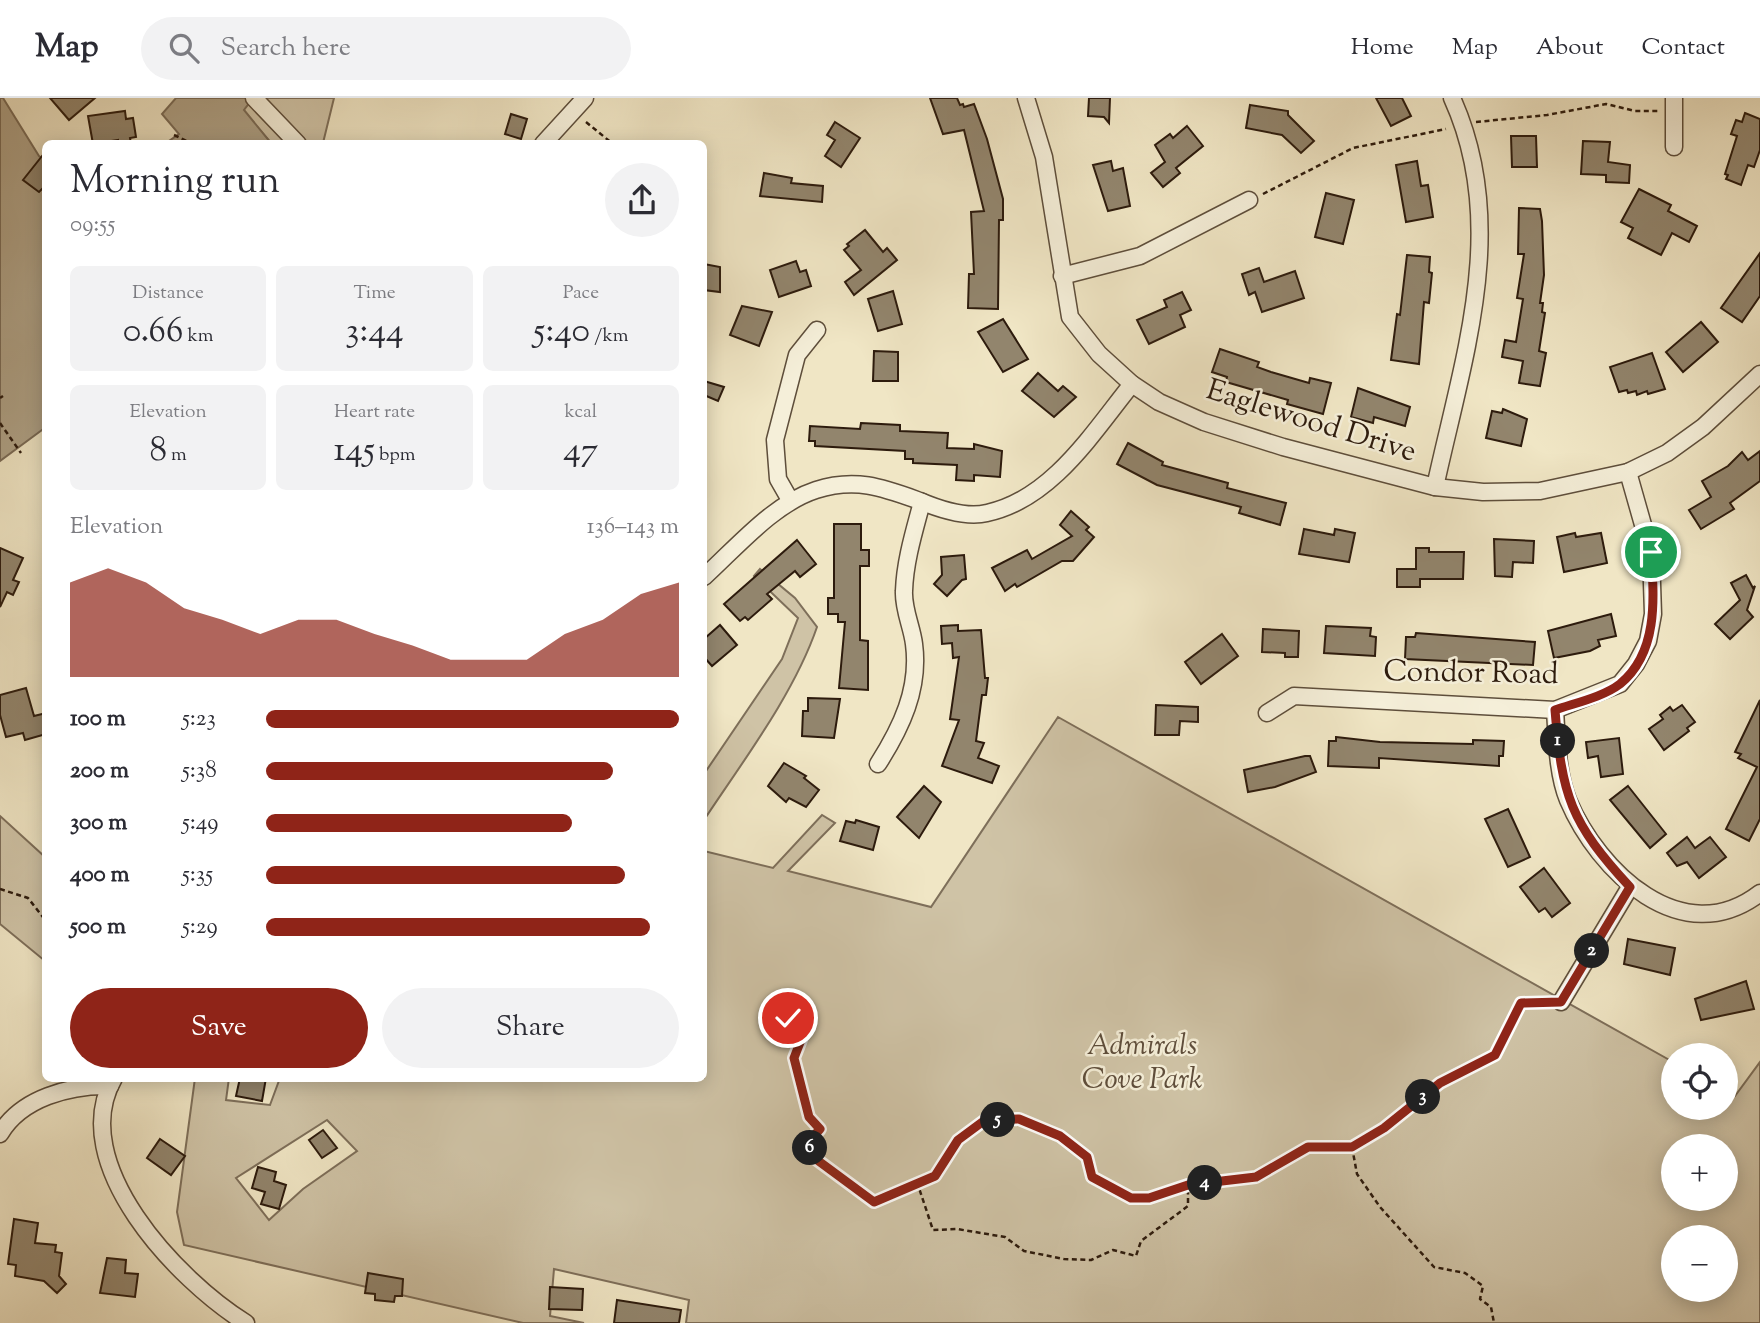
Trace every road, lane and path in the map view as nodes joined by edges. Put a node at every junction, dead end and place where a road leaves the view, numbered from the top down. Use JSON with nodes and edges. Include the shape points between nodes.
{"nodes":[{"id":1,"x":254,"y":98,"type":"edge"},
{"id":2,"x":585,"y":98,"type":"edge"},
{"id":3,"x":1026,"y":98,"type":"edge"},
{"id":4,"x":1452,"y":98,"type":"edge"},
{"id":5,"x":1674,"y":98,"type":"edge"},
{"id":6,"x":572,"y":112,"type":"junction"},
{"id":7,"x":174,"y":135,"type":"dead end"},
{"id":8,"x":292,"y":138,"type":"edge"},
{"id":9,"x":185,"y":140,"type":"edge"},
{"id":10,"x":547,"y":140,"type":"edge"},
{"id":11,"x":608,"y":140,"type":"edge"},
{"id":12,"x":1674,"y":147,"type":"dead end"},
{"id":13,"x":1250,"y":200,"type":"dead end"},
{"id":14,"x":1062,"y":276,"type":"junction"},
{"id":15,"x":817,"y":330,"type":"dead end"},
{"id":16,"x":1760,"y":374,"type":"edge"},
{"id":17,"x":1132,"y":384,"type":"junction"},
{"id":18,"x":0,"y":423,"type":"edge"},
{"id":19,"x":21,"y":453,"type":"dead end"},
{"id":20,"x":1628,"y":472,"type":"junction"},
{"id":21,"x":1435,"y":488,"type":"junction"},
{"id":22,"x":790,"y":500,"type":"junction"},
{"id":23,"x":922,"y":502,"type":"junction"},
{"id":24,"x":707,"y":575,"type":"edge"},
{"id":25,"x":1555,"y":710,"type":"junction"},
{"id":26,"x":1266,"y":713,"type":"dead end"},
{"id":27,"x":878,"y":764,"type":"dead end"},
{"id":28,"x":1630,"y":887,"type":"junction"},
{"id":29,"x":0,"y":890,"type":"edge"},
{"id":30,"x":1760,"y":893,"type":"edge"},
{"id":31,"x":42,"y":917,"type":"edge"},
{"id":32,"x":786,"y":989,"type":"dead end"},
{"id":33,"x":1561,"y":1002,"type":"joint"},
{"id":34,"x":112,"y":1082,"type":"edge"},
{"id":35,"x":0,"y":1134,"type":"edge"},
{"id":36,"x":1352,"y":1147,"type":"junction"},
{"id":37,"x":917,"y":1182,"type":"junction"},
{"id":38,"x":1188,"y":1185,"type":"junction"},
{"id":39,"x":246,"y":1323,"type":"edge"},
{"id":40,"x":1494,"y":1323,"type":"edge"}],
"edges":[{"from":1,"to":8,"type":"street"},
{"from":2,"to":6,"type":"street"},
{"from":3,"to":14,"type":"street","name":"Eaglewood Drive","via":[[1044,158],[1059,233]]},
{"from":4,"to":21,"type":"street","via":[[1468,132],[1480,193],[1482,238],[1472,312]]},
{"from":5,"to":12,"type":"street"},
{"from":6,"to":10,"type":"street"},
{"from":6,"to":11,"type":"path"},
{"from":7,"to":9,"type":"path"},
{"from":13,"to":14,"type":"street","via":[[1140,256]]},
{"from":14,"to":17,"type":"street","name":"Eaglewood Drive","via":[[1070,317],[1099,354]]},
{"from":15,"to":22,"type":"street","via":[[797,355],[775,440],[778,479]]},
{"from":16,"to":20,"type":"street","name":"Eaglewood Drive","via":[[1703,427],[1667,453]]},
{"from":17,"to":21,"type":"street","name":"Eaglewood Drive","via":[[1204,422]]},
{"from":17,"to":23,"type":"street","via":[[1079,450],[1028,498],[986,514],[955,512]]},
{"from":18,"to":19,"type":"path"},
{"from":20,"to":21,"type":"street","name":"Eaglewood Drive","via":[[1540,491]]},
{"from":20,"to":25,"type":"street","name":"Condor Road","via":[[1651,552],[1653,614],[1648,641],[1620,684]]},
{"from":22,"to":23,"type":"street","via":[[818,489],[851,484],[884,486]]},
{"from":22,"to":24,"type":"street"},
{"from":23,"to":27,"type":"street","via":[[903,595],[914,644],[915,675],[898,732]]},
{"from":25,"to":26,"type":"street","name":"Condor Road","via":[[1294,696]]},
{"from":25,"to":28,"type":"street","via":[[1567,799],[1589,840]]},
{"from":28,"to":30,"type":"street","via":[[1687,912],[1718,912]]},
{"from":28,"to":33,"type":"street"},
{"from":29,"to":31,"type":"path","via":[[28,898]]},
{"from":32,"to":37,"type":"path","via":[[788,1018],[806,1027],[794,1058],[809,1117],[820,1129],[812,1138],[809,1154],[874,1202]]},
{"from":33,"to":36,"type":"path","via":[[1521,1003],[1495,1055],[1440,1083]]},
{"from":34,"to":35,"type":"street","via":[[83,1086],[24,1106]]},
{"from":34,"to":39,"type":"street","via":[[103,1105],[103,1139],[130,1204],[173,1263]]},
{"from":36,"to":38,"type":"path","via":[[1308,1147],[1256,1177]]},
{"from":36,"to":40,"type":"path","via":[[1357,1174],[1380,1207],[1434,1267],[1465,1273],[1483,1286],[1480,1299],[1491,1307]]},
{"from":37,"to":38,"type":"path","via":[[935,1176],[958,1140],[985,1120],[1019,1119],[1060,1136],[1087,1157],[1092,1177],[1131,1198],[1149,1198]]},
{"from":37,"to":38,"type":"path","via":[[933,1230],[1005,1237],[1024,1251],[1091,1260],[1113,1251],[1136,1256],[1141,1241],[1188,1206]]}]}
